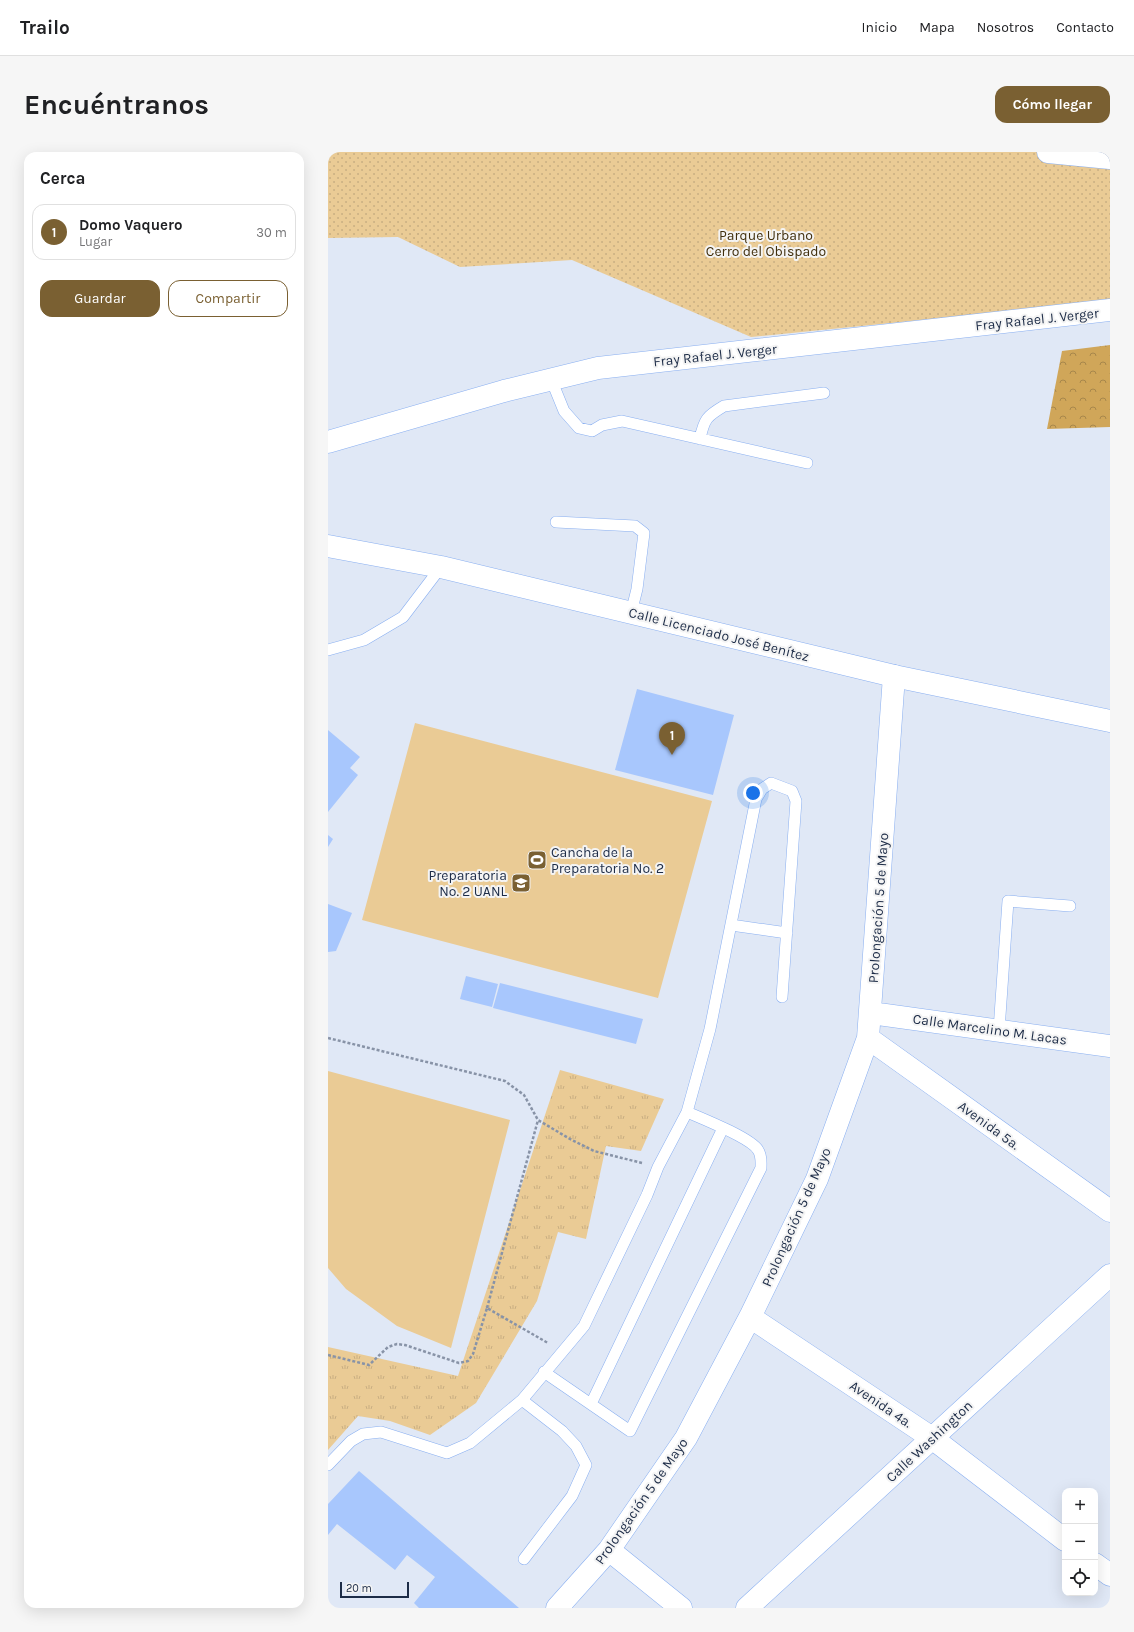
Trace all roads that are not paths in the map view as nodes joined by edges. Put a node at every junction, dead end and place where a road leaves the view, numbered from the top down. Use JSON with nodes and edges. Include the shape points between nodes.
{"nodes":[{"id":1,"x":1048,"y":152,"type":"edge"},
{"id":2,"x":1110,"y":158,"type":"edge"},
{"id":3,"x":1110,"y":310,"type":"edge"},
{"id":4,"x":551,"y":379,"type":"junction"},
{"id":5,"x":824,"y":393,"type":"dead end"},
{"id":6,"x":700,"y":439,"type":"junction"},
{"id":7,"x":328,"y":442,"type":"edge"},
{"id":8,"x":807,"y":463,"type":"dead end"},
{"id":9,"x":556,"y":522,"type":"dead end"},
{"id":10,"x":328,"y":546,"type":"edge"},
{"id":11,"x":441,"y":567,"type":"junction"},
{"id":12,"x":631,"y":613,"type":"junction"},
{"id":13,"x":328,"y":650,"type":"edge"},
{"id":14,"x":894,"y":676,"type":"junction"},
{"id":15,"x":1110,"y":722,"type":"edge"},
{"id":16,"x":1070,"y":906,"type":"dead end"},
{"id":17,"x":731,"y":926,"type":"junction"},
{"id":18,"x":787,"y":933,"type":"junction"},
{"id":19,"x":782,"y":996,"type":"dead end"},
{"id":20,"x":870,"y":1013,"type":"junction"},
{"id":21,"x":999,"y":1030,"type":"junction"},
{"id":22,"x":868,"y":1038,"type":"junction"},
{"id":23,"x":1110,"y":1046,"type":"edge"},
{"id":24,"x":687,"y":1112,"type":"junction"},
{"id":25,"x":723,"y":1128,"type":"junction"},
{"id":26,"x":1110,"y":1211,"type":"edge"},
{"id":27,"x":1110,"y":1275,"type":"edge"},
{"id":28,"x":750,"y":1317,"type":"junction"},
{"id":29,"x":544,"y":1372,"type":"junction"},
{"id":30,"x":522,"y":1400,"type":"junction"},
{"id":31,"x":591,"y":1404,"type":"junction"},
{"id":32,"x":932,"y":1438,"type":"junction"},
{"id":33,"x":328,"y":1465,"type":"edge"},
{"id":34,"x":1062,"y":1538,"type":"edge"},
{"id":35,"x":609,"y":1550,"type":"junction"},
{"id":36,"x":524,"y":1559,"type":"dead end"},
{"id":37,"x":1098,"y":1566,"type":"edge"},
{"id":38,"x":1110,"y":1575,"type":"edge"},
{"id":39,"x":557,"y":1608,"type":"edge"},
{"id":40,"x":681,"y":1608,"type":"edge"},
{"id":41,"x":747,"y":1608,"type":"edge"}],
"edges":[{"from":1,"to":2,"type":"street"},
{"from":3,"to":4,"type":"street","name":"Fray Rafael J. Verger","via":[[598,368]]},
{"from":4,"to":6,"type":"lane","via":[[564,411],[579,428],[592,431],[602,425],[622,422]]},
{"from":4,"to":7,"type":"street","name":"Fray Rafael J. Verger"},
{"from":5,"to":6,"type":"lane","via":[[724,406],[710,414],[703,424]]},
{"from":6,"to":8,"type":"lane"},
{"from":9,"to":12,"type":"lane","via":[[635,526],[644,533]]},
{"from":10,"to":11,"type":"street","name":"Calle Licenciado José Benítez"},
{"from":11,"to":12,"type":"street","name":"Calle Licenciado José Benítez"},
{"from":11,"to":13,"type":"lane","via":[[403,617],[364,640]]},
{"from":12,"to":14,"type":"street","name":"Calle Licenciado José Benítez"},
{"from":14,"to":15,"type":"street","name":"Calle Licenciado José Benítez"},
{"from":14,"to":20,"type":"street","name":"Prolongación 5 de Mayo"},
{"from":16,"to":21,"type":"lane","via":[[1008,901]]},
{"from":17,"to":18,"type":"lane"},
{"from":17,"to":18,"type":"lane","via":[[756,798],[770,783],[792,792],[796,801]]},
{"from":17,"to":24,"type":"lane","via":[[710,1029]]},
{"from":18,"to":19,"type":"lane"},
{"from":20,"to":21,"type":"street","name":"Calle Marcelino M. Lacas"},
{"from":20,"to":22,"type":"street","name":"Prolongación 5 de Mayo"},
{"from":21,"to":23,"type":"street","name":"Calle Marcelino M. Lacas"},
{"from":22,"to":26,"type":"street","name":"Avenida 5a."},
{"from":22,"to":28,"type":"street","name":"Prolongación 5 de Mayo","via":[[817,1179]]},
{"from":24,"to":25,"type":"lane"},
{"from":24,"to":29,"type":"lane","via":[[658,1167],[584,1326]]},
{"from":25,"to":31,"type":"lane"},
{"from":25,"to":31,"type":"lane","via":[[758,1149],[762,1160],[761,1168],[630,1431]]},
{"from":27,"to":32,"type":"street","name":"Calle Washington"},
{"from":28,"to":32,"type":"street","name":"Avenida 4a."},
{"from":28,"to":35,"type":"street","name":"Prolongación 5 de Mayo","via":[[686,1438]]},
{"from":29,"to":30,"type":"lane"},
{"from":29,"to":31,"type":"lane"},
{"from":30,"to":33,"type":"lane","via":[[470,1443],[447,1453],[381,1432],[363,1434],[351,1441]]},
{"from":30,"to":36,"type":"lane","via":[[562,1430],[576,1446],[586,1465],[572,1496]]},
{"from":32,"to":34,"type":"street","name":"Avenida 4a."},
{"from":32,"to":41,"type":"street","name":"Calle Washington"},
{"from":35,"to":39,"type":"street","name":"Prolongación 5 de Mayo"},
{"from":35,"to":40,"type":"street"},
{"from":37,"to":38,"type":"street"}]}
